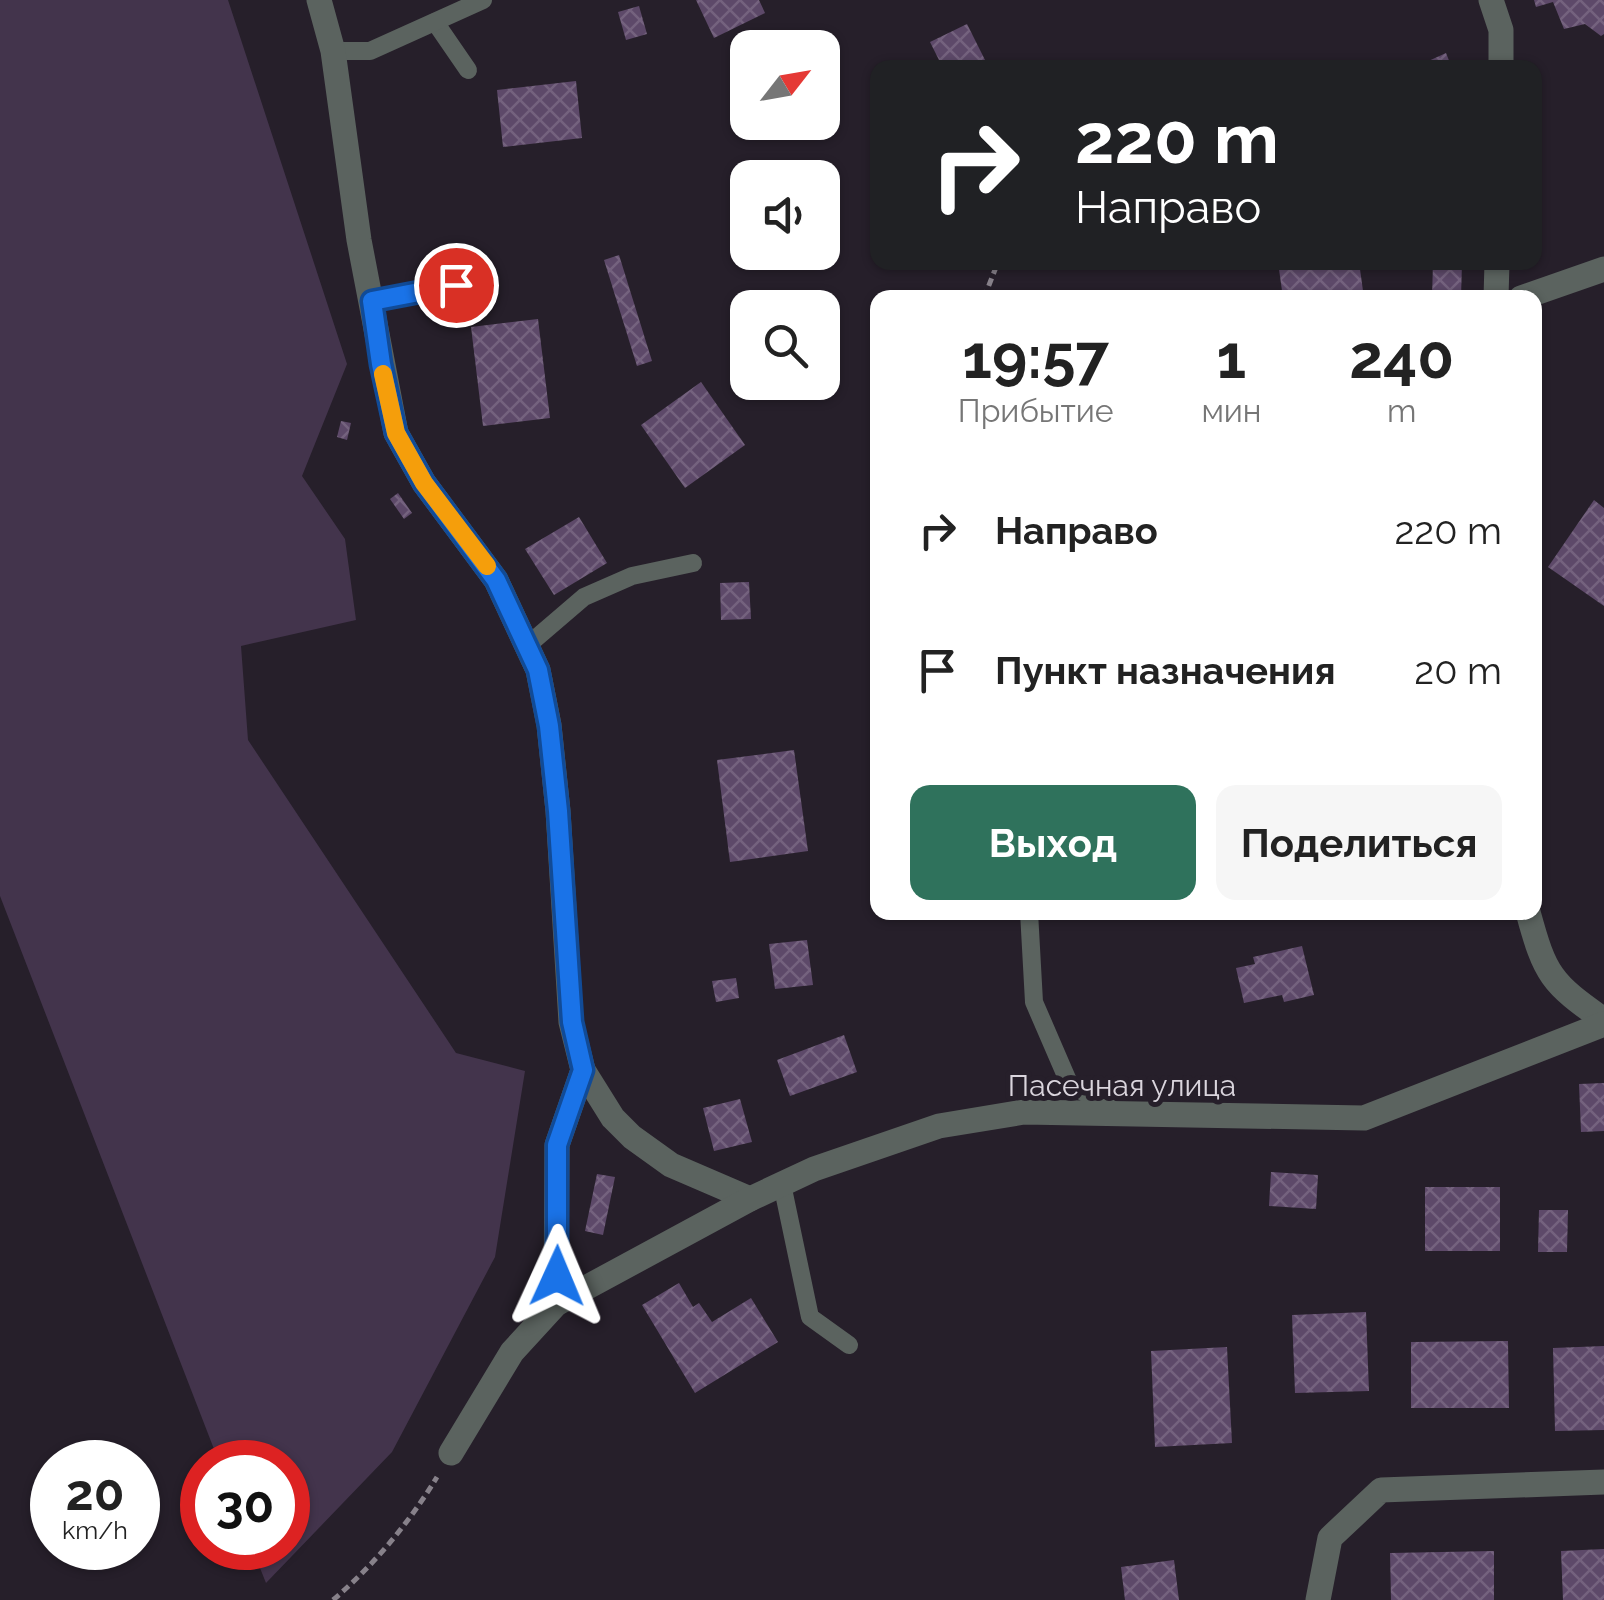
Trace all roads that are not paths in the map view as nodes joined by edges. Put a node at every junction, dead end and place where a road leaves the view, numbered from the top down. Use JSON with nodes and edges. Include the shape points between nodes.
{"nodes":[{"id":1,"x":319,"y":0,"type":"edge"},
{"id":2,"x":483,"y":0,"type":"edge"},
{"id":3,"x":1491,"y":0,"type":"edge"},
{"id":4,"x":435,"y":22,"type":"junction"},
{"id":5,"x":333,"y":52,"type":"junction"},
{"id":6,"x":1500,"y":60,"type":"edge"},
{"id":7,"x":468,"y":70,"type":"dead end"},
{"id":8,"x":1604,"y":269,"type":"edge"},
{"id":9,"x":456,"y":285,"type":"dead end"},
{"id":10,"x":1542,"y":290,"type":"edge"},
{"id":11,"x":372,"y":301,"type":"junction"},
{"id":12,"x":694,"y":563,"type":"dead end"},
{"id":13,"x":528,"y":644,"type":"junction"},
{"id":14,"x":1030,"y":920,"type":"edge"},
{"id":15,"x":1530,"y":920,"type":"edge"},
{"id":16,"x":1604,"y":1022,"type":"edge"},
{"id":17,"x":583,"y":1070,"type":"junction"},
{"id":18,"x":1116,"y":1112,"type":"junction"},
{"id":19,"x":782,"y":1184,"type":"junction"},
{"id":20,"x":750,"y":1200,"type":"junction"},
{"id":21,"x":556,"y":1304,"type":"junction"},
{"id":22,"x":848,"y":1345,"type":"dead end"},
{"id":23,"x":451,"y":1454,"type":"road end"},
{"id":24,"x":1604,"y":1482,"type":"edge"},
{"id":25,"x":1318,"y":1600,"type":"edge"}],
"edges":[{"from":1,"to":5,"type":"street"},
{"from":2,"to":4,"type":"lane"},
{"from":3,"to":6,"type":"street","via":[[1502,30]]},
{"from":4,"to":5,"type":"lane","via":[[370,51]]},
{"from":4,"to":7,"type":"lane"},
{"from":5,"to":11,"type":"street"},
{"from":8,"to":10,"type":"street"},
{"from":9,"to":11,"type":"lane"},
{"from":11,"to":13,"type":"street","via":[[396,433],[496,580]]},
{"from":12,"to":13,"type":"lane","via":[[632,576],[584,597]]},
{"from":13,"to":17,"type":"street","via":[[549,726],[572,1022]]},
{"from":14,"to":18,"type":"lane","via":[[1034,1002],[1069,1084]]},
{"from":15,"to":16,"type":"street","via":[[1542,962],[1566,994]]},
{"from":16,"to":18,"type":"street","name":"Пасечная улица","via":[[1364,1118]]},
{"from":17,"to":20,"type":"street","via":[[632,1137],[671,1165]]},
{"from":17,"to":21,"type":"street","via":[[557,1145]]},
{"from":18,"to":19,"type":"street","name":"Пасечная улица","via":[[1024,1112],[938,1126]]},
{"from":19,"to":20,"type":"street","name":"Пасечная улица"},
{"from":19,"to":22,"type":"lane","via":[[810,1317]]},
{"from":20,"to":21,"type":"street","name":"Пасечная улица"},
{"from":21,"to":23,"type":"street","name":"Пасечная улица","via":[[512,1352]]},
{"from":24,"to":25,"type":"street","via":[[1381,1490],[1330,1538]]}]}
